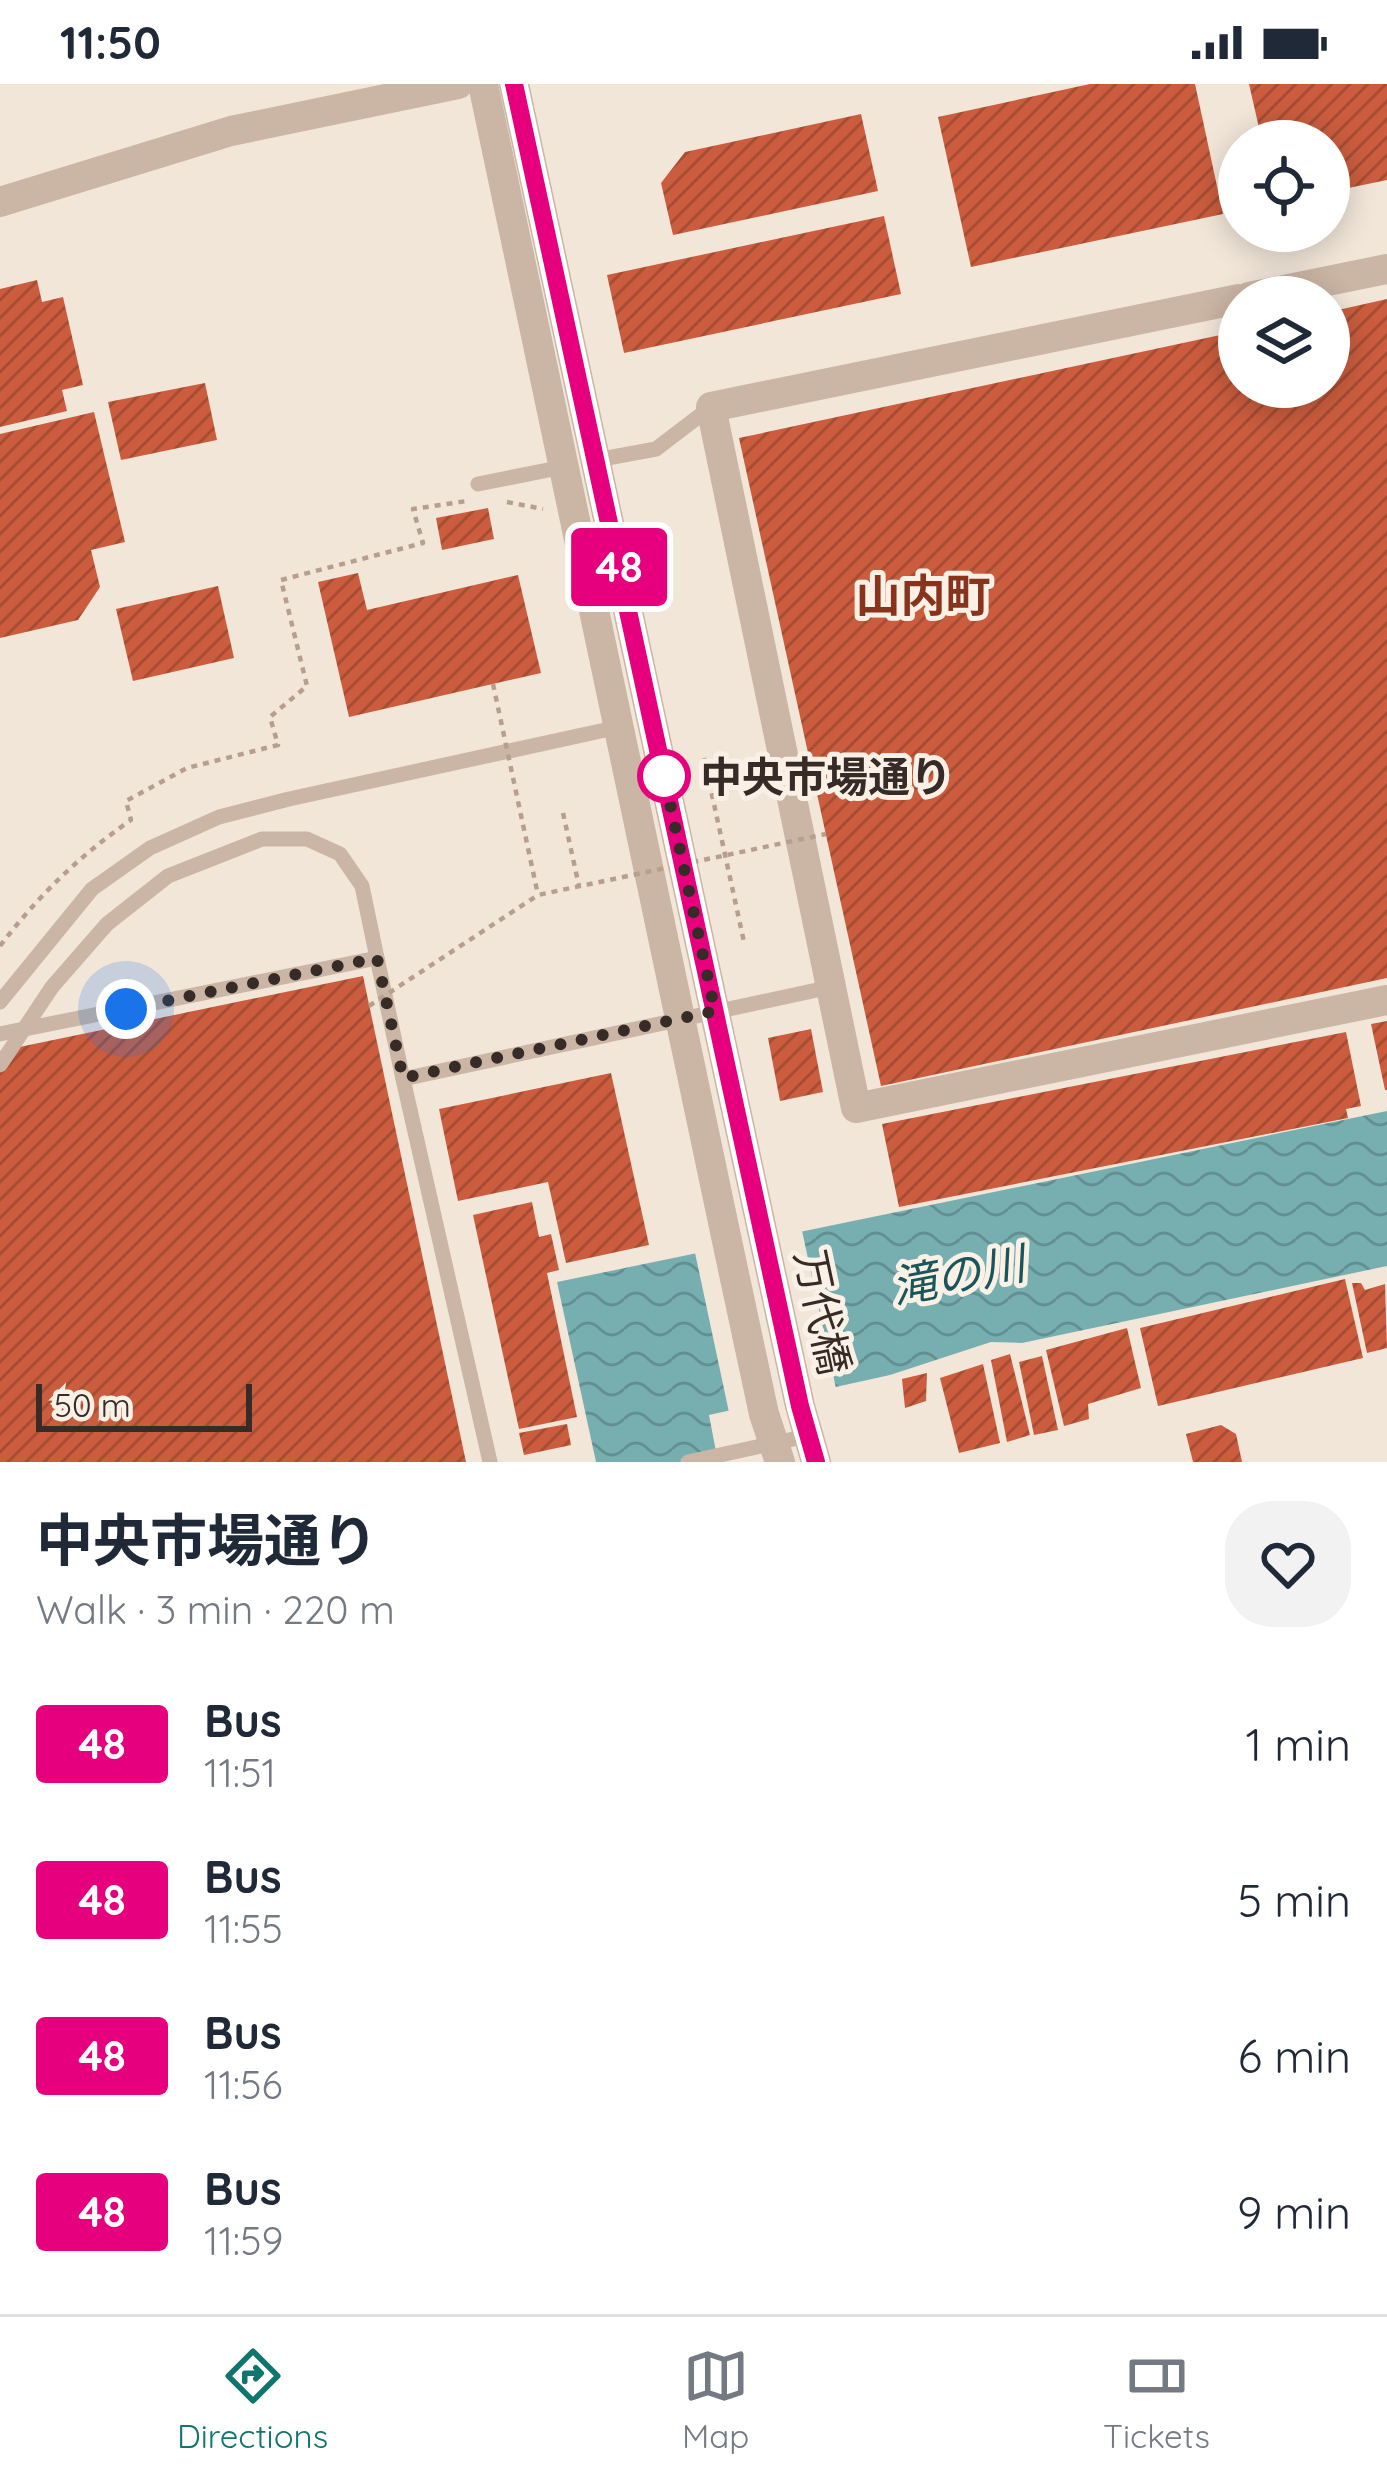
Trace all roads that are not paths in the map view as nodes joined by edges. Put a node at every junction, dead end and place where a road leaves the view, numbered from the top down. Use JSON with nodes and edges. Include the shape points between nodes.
{"nodes":[{"id":1,"x":458,"y":84,"type":"edge"},
{"id":2,"x":483,"y":84,"type":"edge"},
{"id":3,"x":514,"y":84,"type":"edge"},
{"id":4,"x":0,"y":202,"type":"edge"},
{"id":5,"x":1387,"y":269,"type":"edge"},
{"id":6,"x":1350,"y":277,"type":"edge"},
{"id":7,"x":1218,"y":303,"type":"edge"},
{"id":8,"x":711,"y":407,"type":"junction"},
{"id":9,"x":596,"y":460,"type":"junction"},
{"id":10,"x":564,"y":466,"type":"junction"},
{"id":11,"x":478,"y":484,"type":"dead end"},
{"id":12,"x":619,"y":727,"type":"junction"},
{"id":13,"x":377,"y":958,"type":"junction"},
{"id":14,"x":831,"y":987,"type":"junction"},
{"id":15,"x":1387,"y":1000,"type":"edge"},
{"id":16,"x":0,"y":1002,"type":"edge"},
{"id":17,"x":715,"y":1011,"type":"junction"},
{"id":18,"x":680,"y":1018,"type":"junction"},
{"id":19,"x":0,"y":1034,"type":"edge"},
{"id":20,"x":0,"y":1065,"type":"edge"},
{"id":21,"x":403,"y":1078,"type":"junction"},
{"id":22,"x":808,"y":1435,"type":"edge"},
{"id":23,"x":772,"y":1440,"type":"edge"},
{"id":24,"x":490,"y":1462,"type":"edge"},
{"id":25,"x":688,"y":1462,"type":"edge"}],
"edges":[{"from":1,"to":4,"type":"street","via":[[231,131]]},
{"from":2,"to":10,"type":"street"},
{"from":3,"to":9,"type":"street"},
{"from":5,"to":6,"type":"street"},
{"from":7,"to":8,"type":"street"},
{"from":8,"to":9,"type":"lane","via":[[656,449]]},
{"from":8,"to":14,"type":"street"},
{"from":9,"to":10,"type":"lane"},
{"from":9,"to":17,"type":"street"},
{"from":10,"to":11,"type":"lane"},
{"from":10,"to":12,"type":"street"},
{"from":12,"to":16,"type":"lane","via":[[289,799],[150,848],[92,889]]},
{"from":12,"to":18,"type":"street"},
{"from":13,"to":19,"type":"lane"},
{"from":13,"to":20,"type":"lane","bridge":true,"via":[[362,886],[340,854],[307,839],[262,838],[168,876],[107,924]]},
{"from":13,"to":21,"type":"lane"},
{"from":14,"to":15,"type":"street","via":[[856,1108]]},
{"from":14,"to":17,"type":"lane"},
{"from":17,"to":18,"type":"lane"},
{"from":17,"to":22,"type":"street","name":"万代橋"},
{"from":18,"to":21,"type":"lane"},
{"from":18,"to":23,"type":"street","name":"万代橋"},
{"from":21,"to":24,"type":"lane"},
{"from":22,"to":23,"type":"lane"},
{"from":23,"to":25,"type":"lane"}]}
